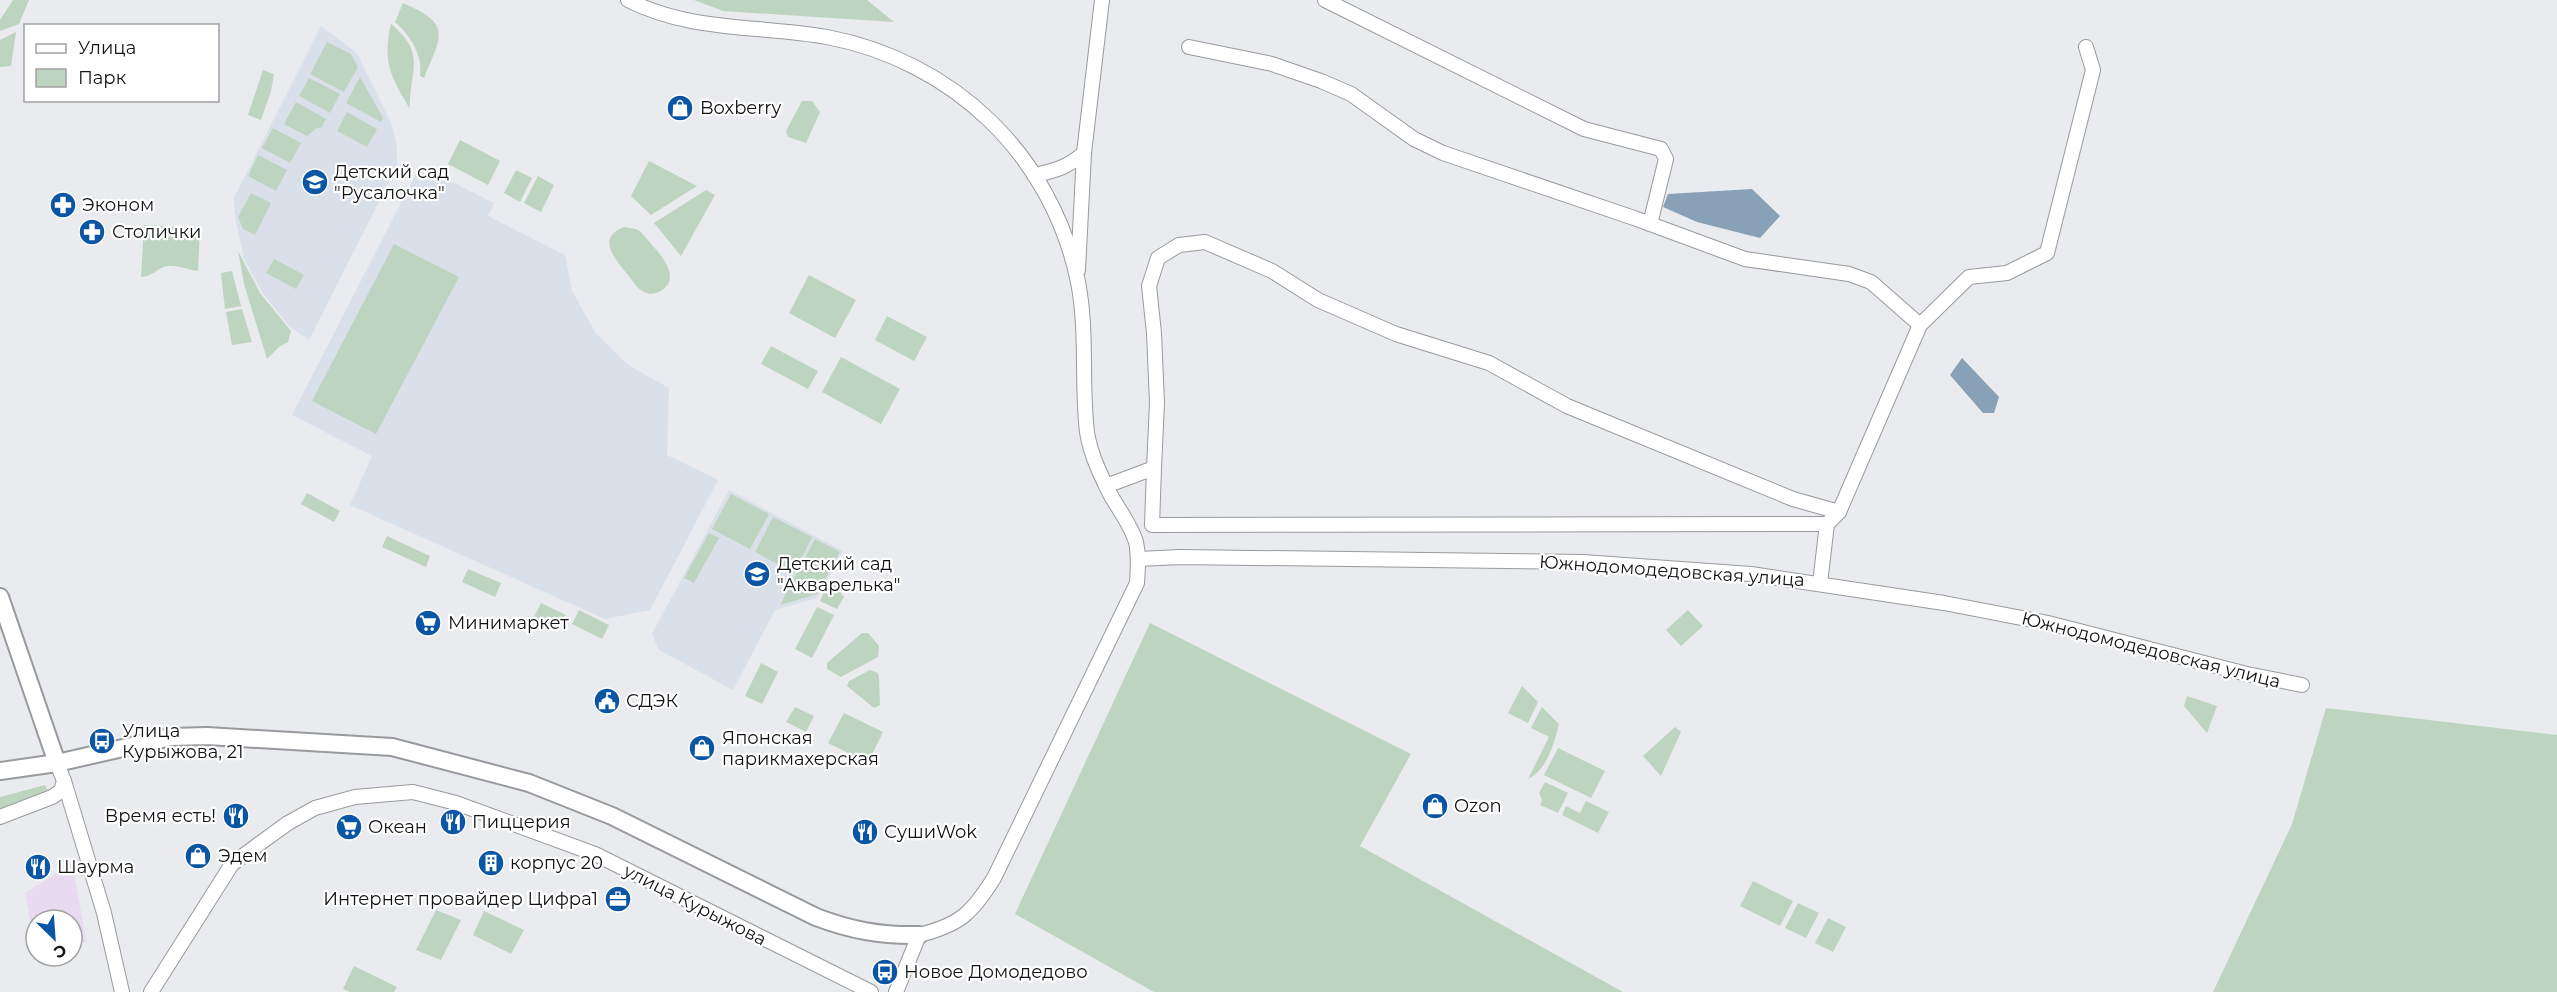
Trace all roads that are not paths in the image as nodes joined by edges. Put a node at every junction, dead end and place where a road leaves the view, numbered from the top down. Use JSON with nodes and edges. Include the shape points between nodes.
{"nodes":[{"id":1,"x":628,"y":0,"type":"edge"},
{"id":2,"x":1102,"y":0,"type":"edge"},
{"id":3,"x":1325,"y":0,"type":"edge"},
{"id":4,"x":1189,"y":47,"type":"dead end"},
{"id":5,"x":2086,"y":47,"type":"dead end"},
{"id":6,"x":1084,"y":153,"type":"junction"},
{"id":7,"x":1034,"y":175,"type":"junction"},
{"id":8,"x":1650,"y":224,"type":"junction"},
{"id":9,"x":1078,"y":281,"type":"junction"},
{"id":10,"x":1920,"y":325,"type":"junction"},
{"id":11,"x":1154,"y":468,"type":"junction"},
{"id":12,"x":1106,"y":486,"type":"junction"},
{"id":13,"x":1839,"y":513,"type":"junction"},
{"id":14,"x":1827,"y":524,"type":"junction"},
{"id":15,"x":1139,"y":559,"type":"junction"},
{"id":16,"x":1820,"y":583,"type":"junction"},
{"id":17,"x":0,"y":597,"type":"edge"},
{"id":18,"x":2302,"y":686,"type":"dead end"},
{"id":19,"x":57,"y":763,"type":"junction"},
{"id":20,"x":0,"y":771,"type":"edge"},
{"id":21,"x":64,"y":782,"type":"junction"},
{"id":22,"x":0,"y":783,"type":"edge"},
{"id":23,"x":0,"y":817,"type":"edge"},
{"id":24,"x":918,"y":935,"type":"junction"},
{"id":25,"x":122,"y":992,"type":"edge"},
{"id":26,"x":150,"y":992,"type":"edge"},
{"id":27,"x":871,"y":992,"type":"edge"},
{"id":28,"x":896,"y":992,"type":"edge"}],
"edges":[{"from":1,"to":7,"type":"street","via":[[682,20],[817,36],[881,51],[945,83],[975,105],[1004,134]]},
{"from":2,"to":6,"type":"street"},
{"from":3,"to":8,"type":"street","via":[[1584,129],[1661,149],[1666,159]]},
{"from":4,"to":8,"type":"street","via":[[1272,64],[1321,81],[1351,94],[1414,139],[1443,153]]},
{"from":5,"to":10,"type":"street","via":[[2093,70],[2047,253],[2007,273],[1969,277]]},
{"from":6,"to":7,"type":"street","via":[[1070,166]]},
{"from":6,"to":9,"type":"street"},
{"from":7,"to":9,"type":"street","via":[[1054,213]]},
{"from":8,"to":10,"type":"street","via":[[1745,259],[1849,274],[1871,282]]},
{"from":9,"to":12,"type":"street","via":[[1086,424],[1091,450]]},
{"from":10,"to":13,"type":"street"},
{"from":11,"to":12,"type":"street"},
{"from":11,"to":13,"type":"street","via":[[1157,403],[1149,286],[1158,258],[1179,245],[1205,242],[1272,272],[1318,300],[1396,334],[1489,363],[1567,406],[1793,499]]},
{"from":11,"to":14,"type":"street","via":[[1152,525]]},
{"from":12,"to":15,"type":"street","via":[[1135,540]]},
{"from":13,"to":14,"type":"street"},
{"from":14,"to":16,"type":"street"},
{"from":15,"to":16,"type":"street","name":"Южнодомодедовская улица","via":[[1583,562]]},
{"from":15,"to":24,"type":"street","via":[[1137,582],[994,878],[964,916],[945,928]]},
{"from":16,"to":18,"type":"street","name":"Южнодомодедовская улица","via":[[2048,623]]},
{"from":17,"to":19,"type":"street"},
{"from":19,"to":20,"type":"street"},
{"from":19,"to":21,"type":"street"},
{"from":19,"to":22,"type":"street"},
{"from":19,"to":24,"type":"street","via":[[171,737],[392,747],[529,783],[612,816],[840,926],[876,934]]},
{"from":21,"to":23,"type":"street","via":[[52,797]]},
{"from":21,"to":25,"type":"street","via":[[104,913]]},
{"from":24,"to":28,"type":"street"},
{"from":26,"to":27,"type":"street","name":"улица Курыжова","via":[[232,864],[315,808],[355,797],[413,792],[466,806],[595,854]]}]}
